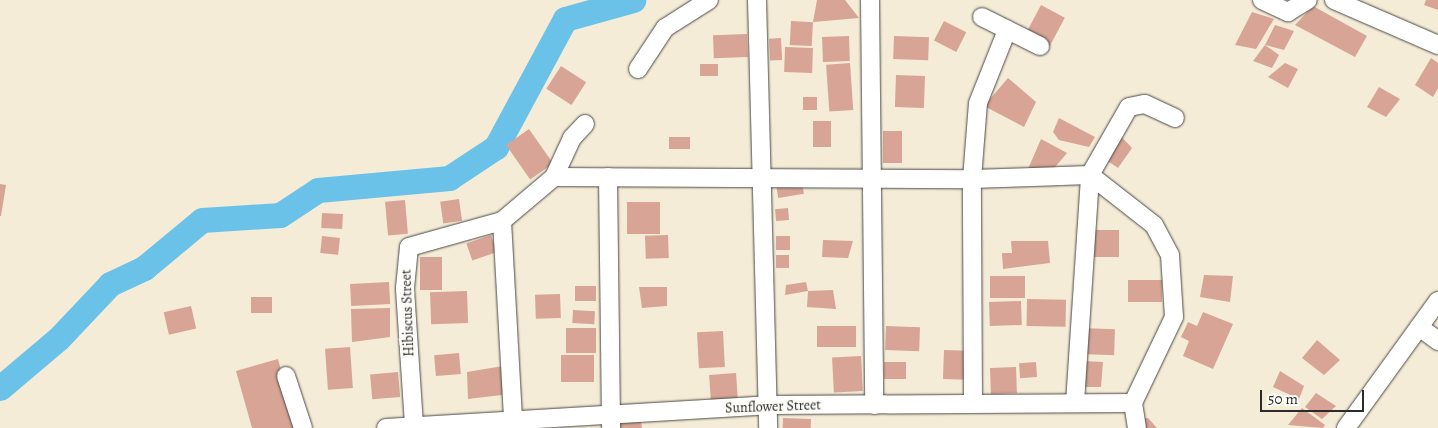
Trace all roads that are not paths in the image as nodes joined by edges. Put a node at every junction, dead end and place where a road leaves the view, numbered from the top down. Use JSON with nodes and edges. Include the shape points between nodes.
{"nodes":[{"id":1,"x":709,"y":0,"type":"edge"},
{"id":2,"x":757,"y":0,"type":"edge"},
{"id":3,"x":870,"y":0,"type":"edge"},
{"id":4,"x":1262,"y":0,"type":"edge"},
{"id":5,"x":1334,"y":0,"type":"edge"},
{"id":6,"x":1301,"y":2,"type":"edge"},
{"id":7,"x":982,"y":17,"type":"dead end"},
{"id":8,"x":1007,"y":30,"type":"junction"},
{"id":9,"x":1438,"y":45,"type":"edge"},
{"id":10,"x":1040,"y":46,"type":"dead end"},
{"id":11,"x":638,"y":69,"type":"dead end"},
{"id":12,"x":1175,"y":118,"type":"dead end"},
{"id":13,"x":585,"y":124,"type":"dead end"},
{"id":14,"x":1090,"y":174,"type":"junction"},
{"id":15,"x":554,"y":177,"type":"junction"},
{"id":16,"x":608,"y":177,"type":"junction"},
{"id":17,"x":762,"y":178,"type":"junction"},
{"id":18,"x":874,"y":179,"type":"junction"},
{"id":19,"x":972,"y":179,"type":"junction"},
{"id":20,"x":502,"y":221,"type":"junction"},
{"id":21,"x":1438,"y":301,"type":"edge"},
{"id":22,"x":1420,"y":326,"type":"junction"},
{"id":23,"x":1438,"y":342,"type":"edge"},
{"id":24,"x":286,"y":376,"type":"dead end"},
{"id":25,"x":974,"y":401,"type":"junction"},
{"id":26,"x":1075,"y":403,"type":"junction"},
{"id":27,"x":1133,"y":403,"type":"junction"},
{"id":28,"x":768,"y":405,"type":"junction"},
{"id":29,"x":874,"y":405,"type":"junction"},
{"id":30,"x":610,"y":421,"type":"edge"},
{"id":31,"x":525,"y":422,"type":"edge"},
{"id":32,"x":414,"y":425,"type":"junction"},
{"id":33,"x":304,"y":428,"type":"edge"},
{"id":34,"x":386,"y":428,"type":"edge"},
{"id":35,"x":768,"y":428,"type":"edge"},
{"id":36,"x":1137,"y":428,"type":"edge"},
{"id":37,"x":1346,"y":428,"type":"edge"}],
"edges":[{"from":1,"to":11,"type":"street","via":[[665,28]]},
{"from":2,"to":17,"type":"street"},
{"from":3,"to":18,"type":"street"},
{"from":4,"to":6,"type":"street","via":[[1284,11]]},
{"from":5,"to":9,"type":"street"},
{"from":7,"to":8,"type":"street"},
{"from":8,"to":10,"type":"street"},
{"from":8,"to":19,"type":"street","via":[[978,103]]},
{"from":12,"to":14,"type":"street","via":[[1145,104],[1129,107]]},
{"from":13,"to":15,"type":"street","via":[[572,138]]},
{"from":14,"to":19,"type":"street"},
{"from":14,"to":26,"type":"street"},
{"from":14,"to":27,"type":"street","via":[[1154,225],[1170,255],[1174,317]]},
{"from":15,"to":16,"type":"street"},
{"from":15,"to":20,"type":"street","name":"Hibiscus Street"},
{"from":16,"to":17,"type":"street"},
{"from":16,"to":30,"type":"street"},
{"from":17,"to":18,"type":"street"},
{"from":17,"to":28,"type":"street"},
{"from":18,"to":19,"type":"street"},
{"from":18,"to":29,"type":"street"},
{"from":19,"to":25,"type":"street"},
{"from":20,"to":31,"type":"street"},
{"from":20,"to":32,"type":"street","name":"Hibiscus Street","via":[[414,242],[406,252]]},
{"from":21,"to":22,"type":"street"},
{"from":22,"to":23,"type":"street"},
{"from":22,"to":37,"type":"street"},
{"from":24,"to":33,"type":"street"},
{"from":25,"to":26,"type":"street","name":"Sunflower Street"},
{"from":25,"to":29,"type":"street","name":"Sunflower Street"},
{"from":26,"to":27,"type":"street","name":"Sunflower Street"},
{"from":27,"to":36,"type":"street"},
{"from":28,"to":29,"type":"street","name":"Sunflower Street"},
{"from":28,"to":30,"type":"street","name":"Sunflower Street"},
{"from":28,"to":35,"type":"street"},
{"from":30,"to":31,"type":"street","name":"Sunflower Street"},
{"from":31,"to":32,"type":"street","name":"Sunflower Street"},
{"from":32,"to":34,"type":"street","name":"Sunflower Street"}]}
